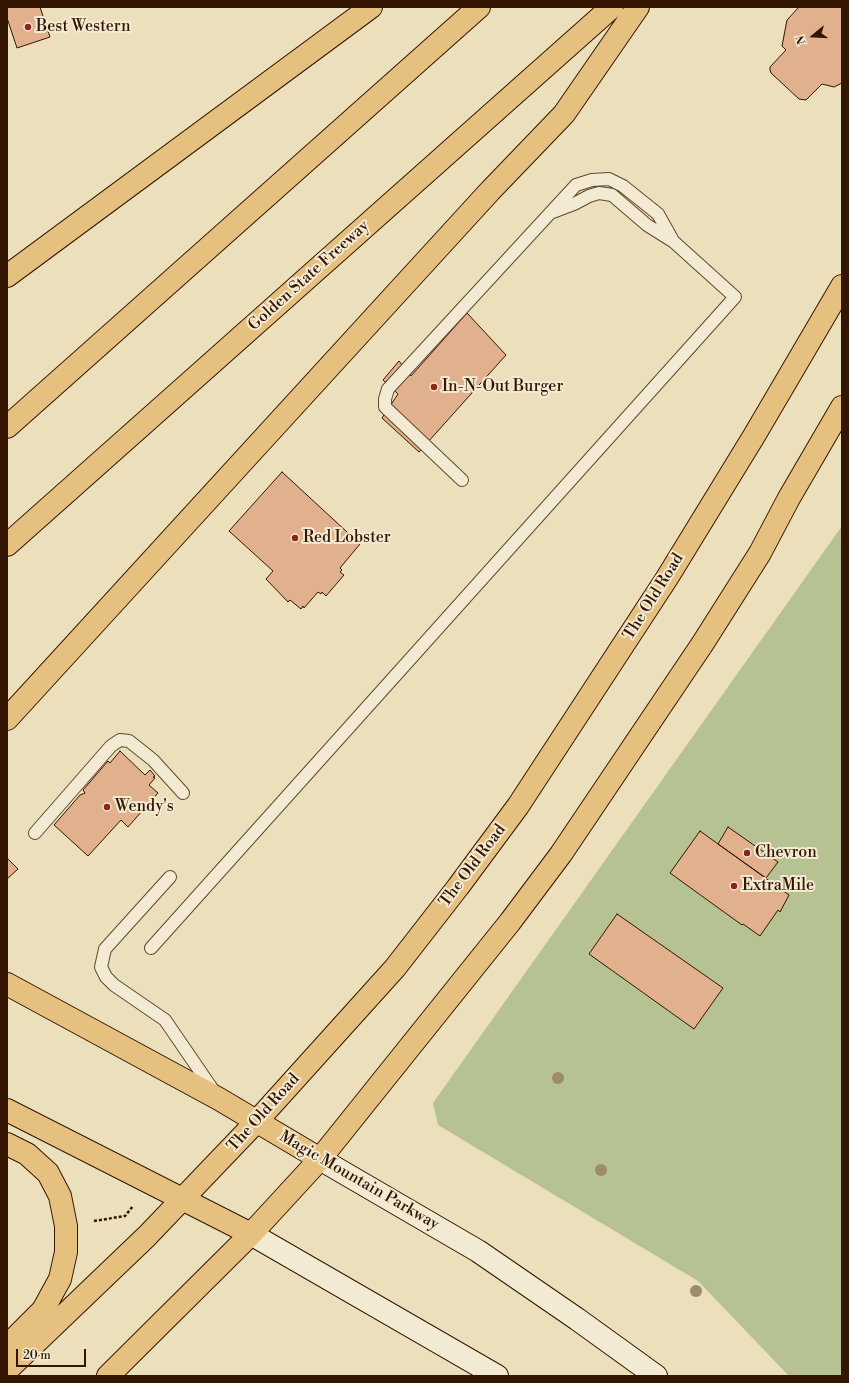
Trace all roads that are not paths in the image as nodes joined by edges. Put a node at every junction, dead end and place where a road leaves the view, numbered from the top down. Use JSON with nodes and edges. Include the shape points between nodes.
{"nodes":[{"id":1,"x":371,"y":7,"type":"edge"},
{"id":2,"x":479,"y":7,"type":"edge"},
{"id":3,"x":612,"y":7,"type":"edge"},
{"id":4,"x":638,"y":7,"type":"edge"},
{"id":5,"x":7,"y":276,"type":"edge"},
{"id":6,"x":842,"y":286,"type":"edge"},
{"id":7,"x":842,"y":407,"type":"edge"},
{"id":8,"x":7,"y":428,"type":"edge"},
{"id":9,"x":462,"y":480,"type":"dead end"},
{"id":10,"x":7,"y":545,"type":"edge"},
{"id":11,"x":7,"y":718,"type":"edge"},
{"id":12,"x":184,"y":793,"type":"dead end"},
{"id":13,"x":35,"y":833,"type":"dead end"},
{"id":14,"x":170,"y":877,"type":"dead end"},
{"id":15,"x":151,"y":948,"type":"dead end"},
{"id":16,"x":7,"y":984,"type":"edge"},
{"id":17,"x":219,"y":1099,"type":"junction"},
{"id":18,"x":7,"y":1110,"type":"edge"},
{"id":19,"x":257,"y":1121,"type":"junction"},
{"id":20,"x":7,"y":1144,"type":"edge"},
{"id":21,"x":320,"y":1159,"type":"junction"},
{"id":22,"x":184,"y":1199,"type":"junction"},
{"id":23,"x":251,"y":1234,"type":"junction"},
{"id":24,"x":7,"y":1346,"type":"edge"},
{"id":25,"x":7,"y":1370,"type":"edge"},
{"id":26,"x":108,"y":1376,"type":"edge"},
{"id":27,"x":497,"y":1376,"type":"edge"},
{"id":28,"x":656,"y":1376,"type":"edge"}],
"edges":[{"from":1,"to":5,"type":"main road"},
{"from":2,"to":8,"type":"main road"},
{"from":3,"to":10,"type":"main road","name":"Golden State Freeway"},
{"from":4,"to":11,"type":"main road","via":[[564,114],[490,191]]},
{"from":6,"to":19,"type":"main road","name":"The Old Road","via":[[671,571],[518,806],[395,968]]},
{"from":7,"to":21,"type":"main road","via":[[703,643],[561,854],[462,983]]},
{"from":9,"to":15,"type":"lane","via":[[385,407],[388,389],[553,212],[567,192],[576,185],[592,180],[609,179],[623,186],[658,214],[674,242],[735,298]]},
{"from":12,"to":13,"type":"lane","via":[[153,760],[129,741],[120,740],[111,746]]},
{"from":14,"to":17,"type":"lane","via":[[105,949],[101,967],[114,985],[165,1020]]},
{"from":16,"to":17,"type":"main road","name":"Magic Mountain Parkway"},
{"from":17,"to":19,"type":"main road","name":"Magic Mountain Parkway"},
{"from":18,"to":22,"type":"main road"},
{"from":19,"to":21,"type":"main road","name":"Magic Mountain Parkway"},
{"from":19,"to":22,"type":"main road","name":"The Old Road"},
{"from":20,"to":24,"type":"main road","via":[[27,1154],[48,1173],[60,1196],[66,1226],[66,1252],[60,1279],[43,1310]]},
{"from":21,"to":23,"type":"main road"},
{"from":21,"to":28,"type":"main road","name":"Magic Mountain Parkway","via":[[478,1251]]},
{"from":22,"to":23,"type":"main road"},
{"from":22,"to":25,"type":"main road","name":"The Old Road"},
{"from":23,"to":26,"type":"main road"},
{"from":23,"to":27,"type":"main road"}]}
